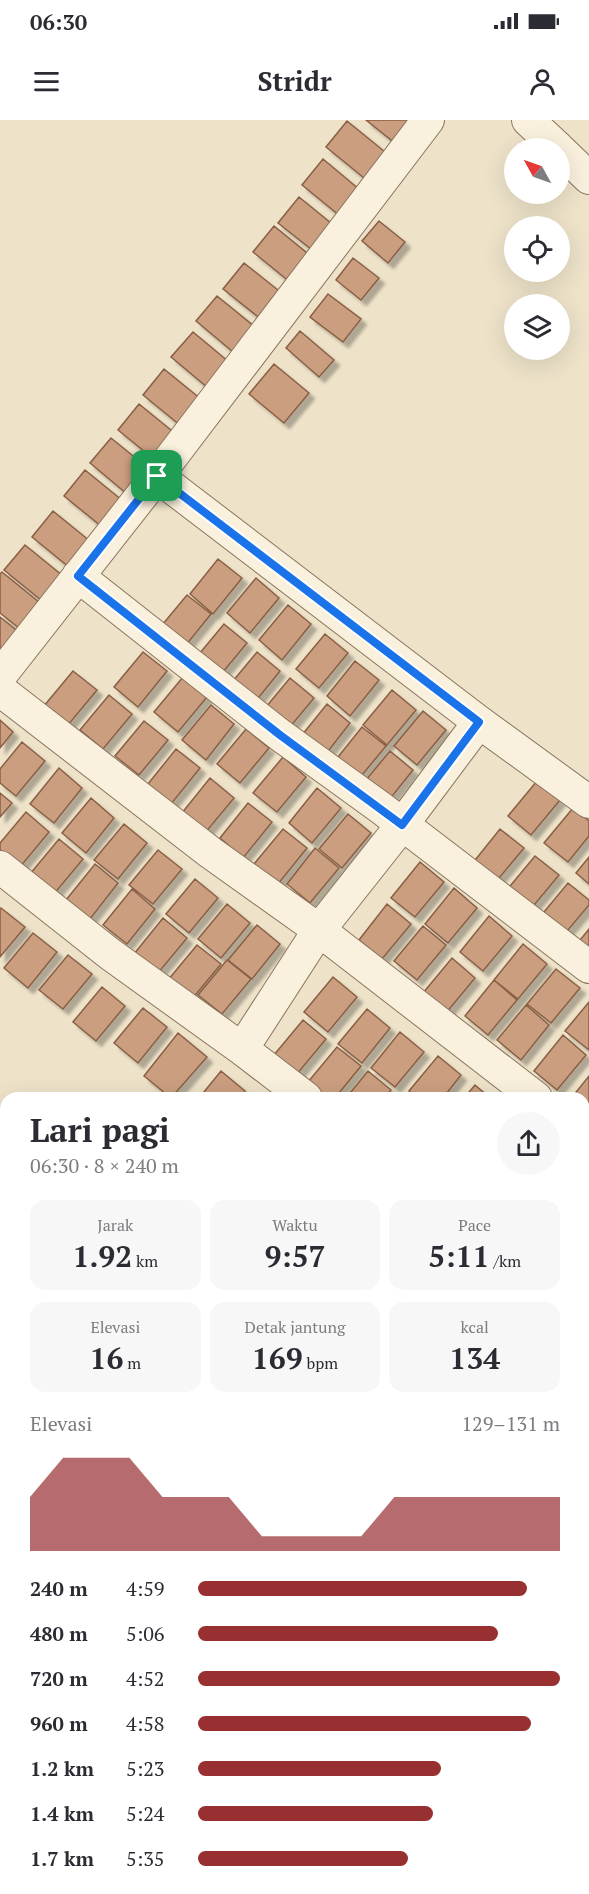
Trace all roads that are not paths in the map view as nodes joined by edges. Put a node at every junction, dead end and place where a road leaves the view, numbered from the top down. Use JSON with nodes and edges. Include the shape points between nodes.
{"nodes":[{"id":1,"x":428,"y":120,"type":"edge"},
{"id":2,"x":528,"y":120,"type":"edge"},
{"id":3,"x":547,"y":138,"type":"edge"},
{"id":4,"x":570,"y":160,"type":"edge"},
{"id":5,"x":589,"y":178,"type":"edge"},
{"id":6,"x":157,"y":476,"type":"junction"},
{"id":7,"x":78,"y":576,"type":"junction"},
{"id":8,"x":0,"y":676,"type":"edge"},
{"id":9,"x":0,"y":690,"type":"edge"},
{"id":10,"x":479,"y":722,"type":"junction"},
{"id":11,"x":589,"y":802,"type":"edge"},
{"id":12,"x":402,"y":825,"type":"junction"},
{"id":13,"x":0,"y":867,"type":"edge"},
{"id":14,"x":319,"y":930,"type":"junction"},
{"id":15,"x":589,"y":967,"type":"edge"},
{"id":16,"x":242,"y":1049,"type":"junction"},
{"id":17,"x":298,"y":1092,"type":"edge"},
{"id":18,"x":528,"y":1092,"type":"edge"}],
"edges":[{"from":1,"to":6,"type":"street"},
{"from":2,"to":3,"type":"street"},
{"from":4,"to":5,"type":"street"},
{"from":6,"to":7,"type":"street"},
{"from":6,"to":10,"type":"street"},
{"from":7,"to":8,"type":"street"},
{"from":7,"to":12,"type":"street"},
{"from":9,"to":14,"type":"street","via":[[211,853]]},
{"from":10,"to":11,"type":"street"},
{"from":10,"to":12,"type":"street"},
{"from":12,"to":14,"type":"street"},
{"from":12,"to":15,"type":"street"},
{"from":13,"to":16,"type":"street","via":[[110,954]]},
{"from":14,"to":16,"type":"street"},
{"from":14,"to":18,"type":"street"},
{"from":16,"to":17,"type":"street"}]}
